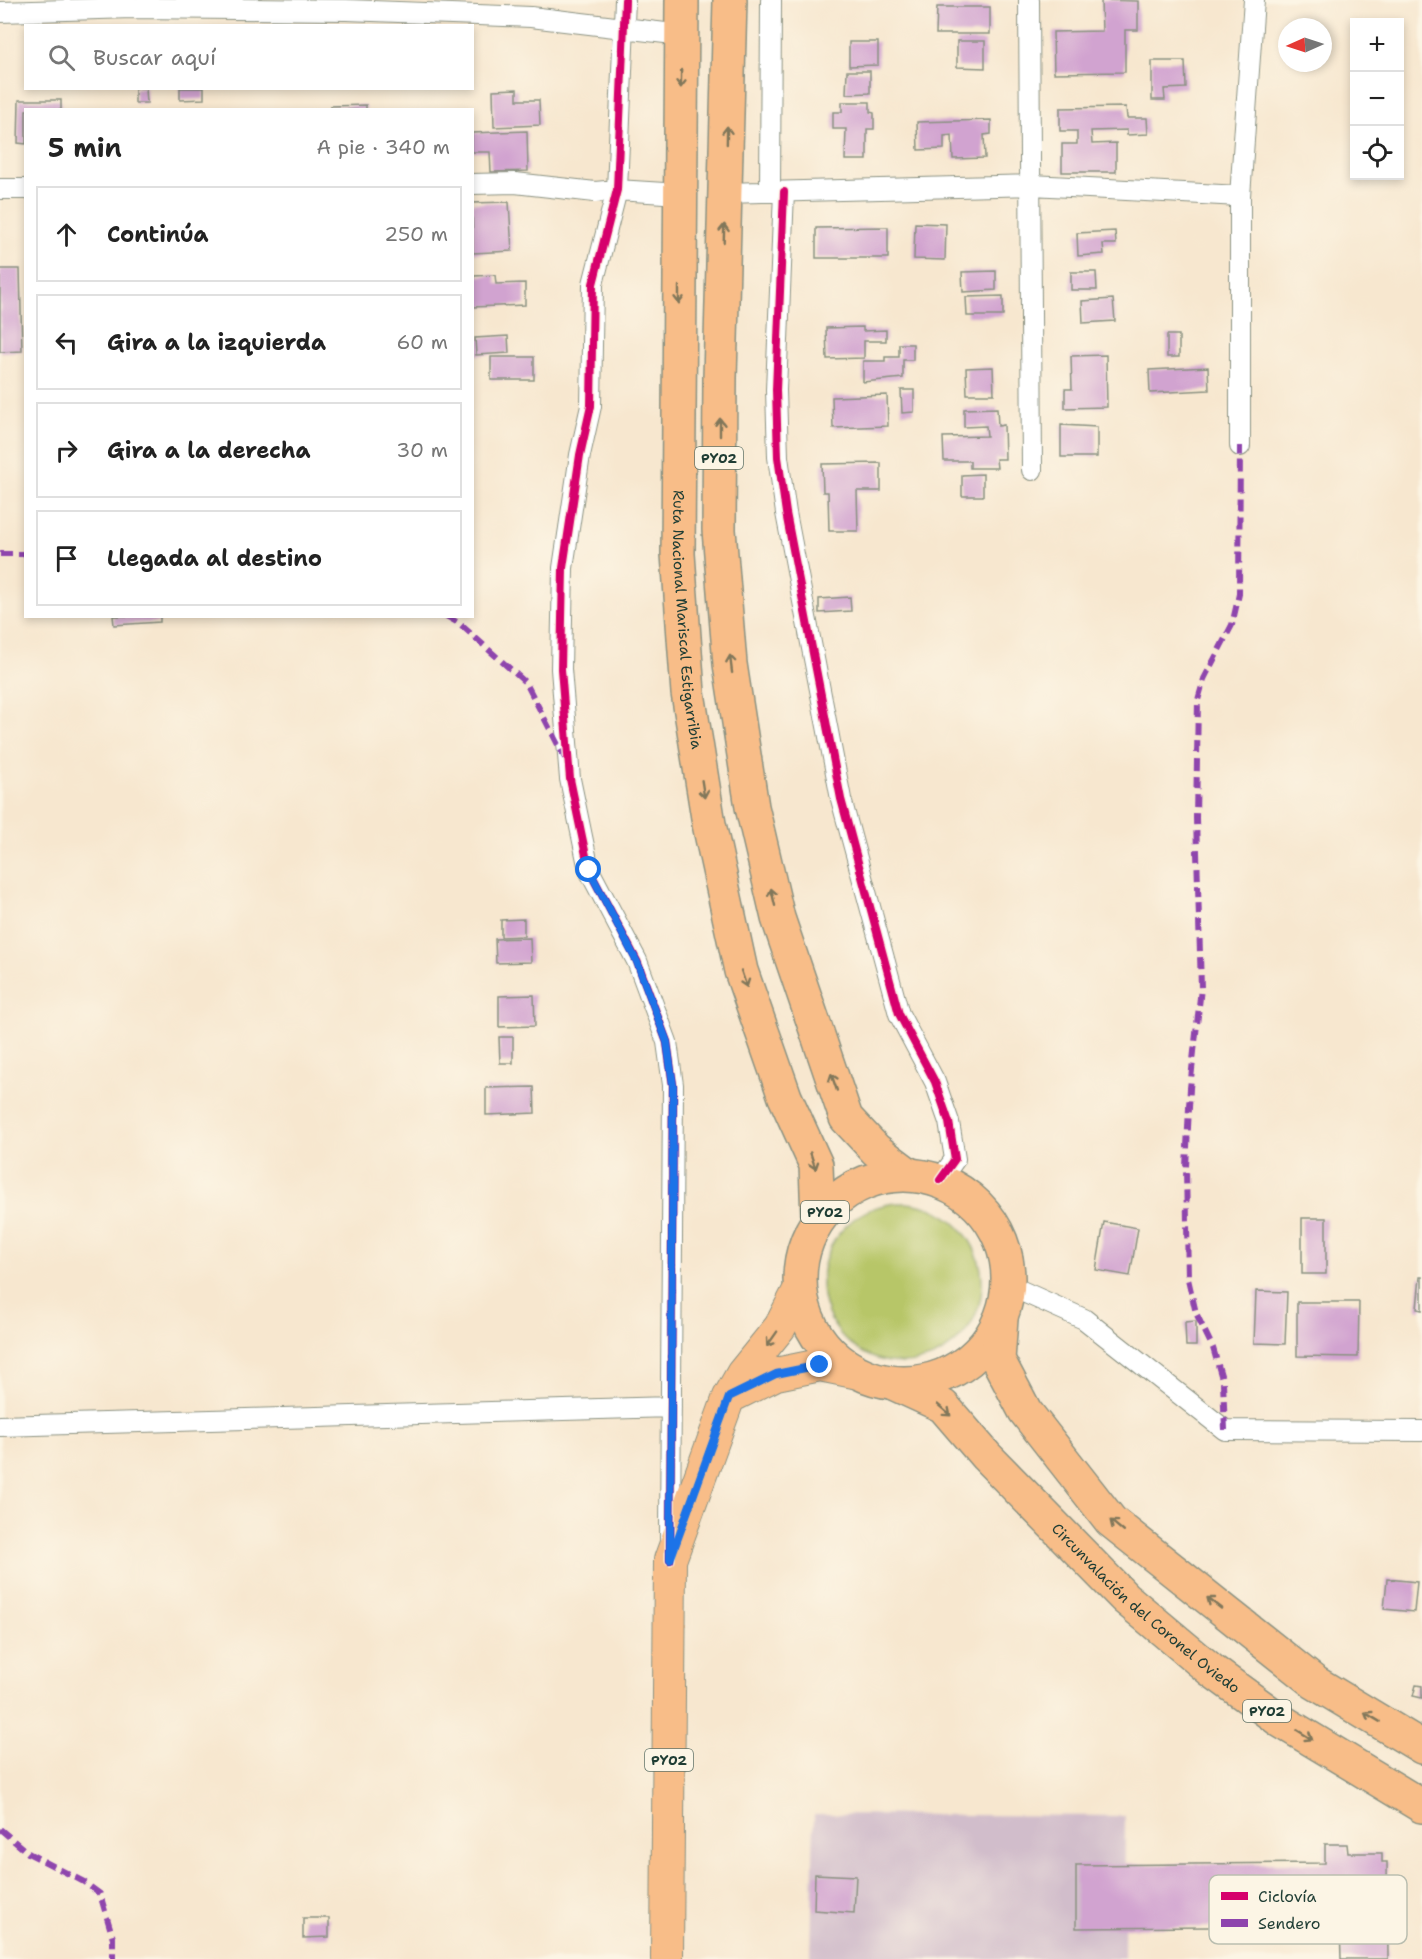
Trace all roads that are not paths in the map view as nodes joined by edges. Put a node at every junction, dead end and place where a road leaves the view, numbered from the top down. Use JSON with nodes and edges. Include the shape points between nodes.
{"nodes":[{"id":1,"x":625,"y":0,"type":"edge"},
{"id":2,"x":682,"y":0,"type":"edge"},
{"id":3,"x":730,"y":0,"type":"edge"},
{"id":4,"x":771,"y":0,"type":"edge"},
{"id":5,"x":1029,"y":0,"type":"edge"},
{"id":6,"x":1254,"y":0,"type":"edge"},
{"id":7,"x":132,"y":4,"type":"edge"},
{"id":8,"x":346,"y":5,"type":"edge"},
{"id":9,"x":0,"y":12,"type":"edge"},
{"id":10,"x":624,"y":28,"type":"junction"},
{"id":11,"x":682,"y":35,"type":"junction"},
{"id":12,"x":474,"y":184,"type":"edge"},
{"id":13,"x":1032,"y":184,"type":"junction"},
{"id":14,"x":0,"y":189,"type":"edge"},
{"id":15,"x":24,"y":189,"type":"edge"},
{"id":16,"x":617,"y":190,"type":"junction"},
{"id":17,"x":777,"y":192,"type":"junction"},
{"id":18,"x":726,"y":193,"type":"junction"},
{"id":19,"x":680,"y":194,"type":"junction"},
{"id":20,"x":1240,"y":196,"type":"junction"},
{"id":21,"x":1240,"y":446,"type":"dead end"},
{"id":22,"x":1032,"y":470,"type":"dead end"},
{"id":23,"x":908,"y":1174,"type":"junction"},
{"id":24,"x":940,"y":1180,"type":"junction"},
{"id":25,"x":818,"y":1219,"type":"junction"},
{"id":26,"x":1008,"y":1285,"type":"junction"},
{"id":27,"x":800,"y":1288,"type":"junction"},
{"id":28,"x":1001,"y":1317,"type":"junction"},
{"id":29,"x":859,"y":1373,"type":"junction"},
{"id":30,"x":893,"y":1383,"type":"junction"},
{"id":31,"x":729,"y":1397,"type":"junction"},
{"id":32,"x":671,"y":1407,"type":"junction"},
{"id":33,"x":0,"y":1426,"type":"edge"},
{"id":34,"x":1422,"y":1431,"type":"edge"},
{"id":35,"x":670,"y":1560,"type":"junction"},
{"id":36,"x":1422,"y":1747,"type":"edge"},
{"id":37,"x":1422,"y":1806,"type":"edge"},
{"id":38,"x":667,"y":1959,"type":"edge"}],
"edges":[{"from":1,"to":10,"type":"street"},
{"from":2,"to":11,"type":"highway","name":"Ruta Nacional Mariscal Estigarribia","number":"PY02"},
{"from":18,"to":3,"type":"highway","number":"PY02","one_way":true},
{"from":4,"to":17,"type":"street"},
{"from":5,"to":13,"type":"street"},
{"from":6,"to":20,"type":"street"},
{"from":7,"to":8,"type":"street"},
{"from":7,"to":9,"type":"street"},
{"from":8,"to":10,"type":"street","via":[[531,17]]},
{"from":10,"to":11,"type":"street"},
{"from":10,"to":16,"type":"street"},
{"from":11,"to":19,"type":"highway","name":"Ruta Nacional Mariscal Estigarribia","number":"PY02","one_way":true},
{"from":12,"to":16,"type":"street"},
{"from":13,"to":17,"type":"street"},
{"from":13,"to":20,"type":"street"},
{"from":13,"to":22,"type":"street"},
{"from":14,"to":15,"type":"street"},
{"from":16,"to":19,"type":"street"},
{"from":16,"to":32,"type":"street","via":[[593,284],[591,406],[563,567],[561,669],[570,779],[589,870],[637,962],[667,1042],[673,1085]]},
{"from":17,"to":18,"type":"street"},
{"from":17,"to":24,"type":"street","via":[[776,390],[778,457],[786,513],[841,798],[899,1014],[935,1082],[950,1122],[955,1159]]},
{"from":23,"to":18,"type":"highway","number":"PY02","one_way":true,"via":[[876,1150],[846,1118],[778,918],[752,807],[730,664],[719,530]]},
{"from":19,"to":25,"type":"highway","name":"Ruta Nacional Mariscal Estigarribia","number":"PY02","one_way":true,"via":[[678,554],[688,693],[709,824],[741,970],[785,1097],[816,1165]]},
{"from":20,"to":21,"type":"street"},
{"from":23,"to":24,"type":"highway","number":"PY02"},
{"from":23,"to":25,"type":"highway","number":"PY02","via":[[873,1178],[842,1193]]},
{"from":24,"to":26,"type":"highway","number":"PY02","via":[[969,1196],[992,1221],[1005,1252]]},
{"from":25,"to":27,"type":"highway","number":"PY02","via":[[803,1252]]},
{"from":26,"to":28,"type":"highway","number":"PY02"},
{"from":26,"to":34,"type":"street","via":[[1084,1319],[1225,1430]]},
{"from":27,"to":29,"type":"highway","number":"PY02","via":[[809,1323],[829,1352]]},
{"from":27,"to":31,"type":"main road","number":"PY02","one_way":true,"via":[[780,1327],[742,1374]]},
{"from":28,"to":30,"type":"highway","number":"PY02","via":[[984,1346],[958,1369],[927,1381]]},
{"from":36,"to":28,"type":"highway","number":"PY02","one_way":true,"via":[[1314,1682],[1111,1521],[1025,1411],[998,1360]]},
{"from":29,"to":30,"type":"highway","number":"PY02"},
{"from":29,"to":31,"type":"main road","number":"PY02","via":[[820,1365],[776,1374]]},
{"from":30,"to":37,"type":"highway","name":"Circunvalación del Coronel Oviedo","number":"PY02","one_way":true,"via":[[943,1406],[986,1456],[1125,1598],[1210,1670],[1281,1721]]},
{"from":31,"to":35,"type":"main road","number":"PY02"},
{"from":32,"to":33,"type":"street"},
{"from":32,"to":35,"type":"street"},
{"from":35,"to":38,"type":"main road","number":"PY02"}]}
